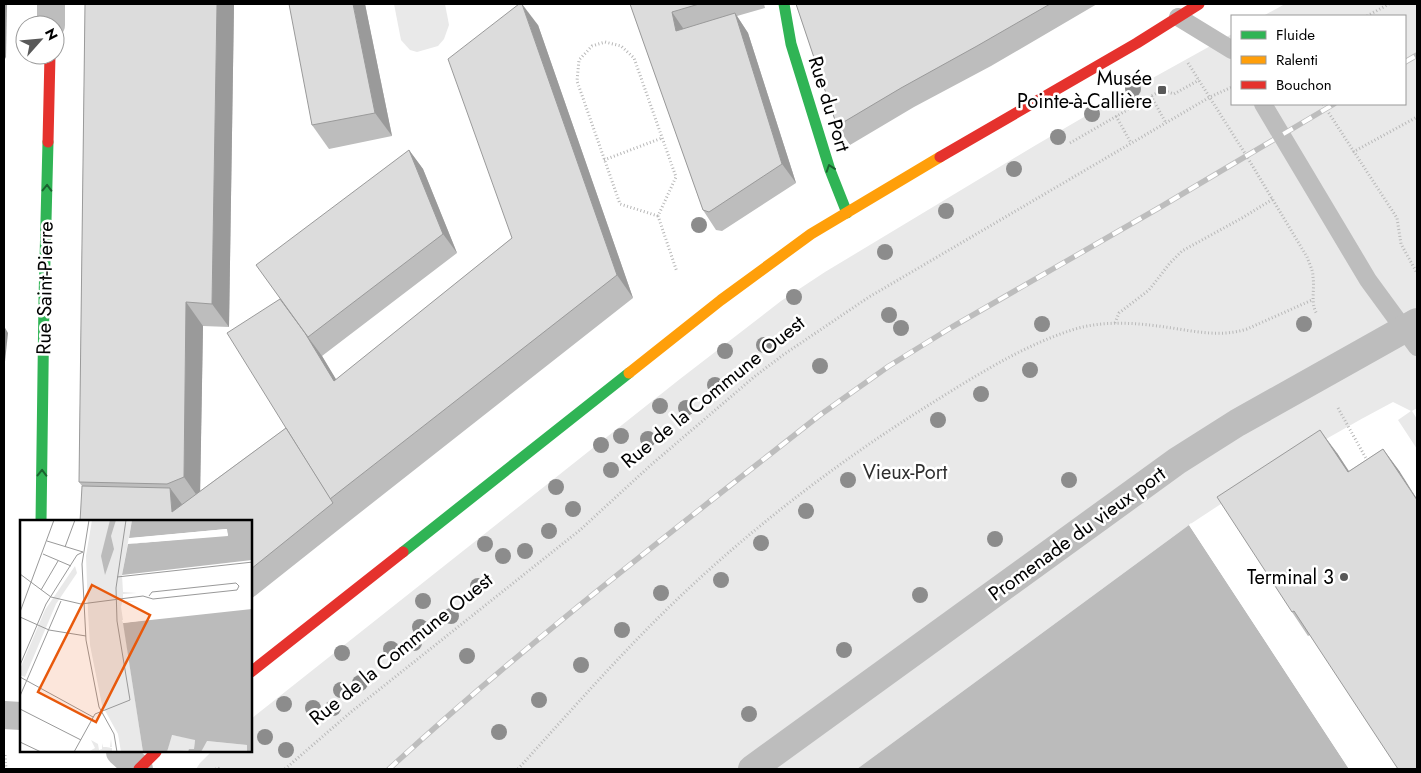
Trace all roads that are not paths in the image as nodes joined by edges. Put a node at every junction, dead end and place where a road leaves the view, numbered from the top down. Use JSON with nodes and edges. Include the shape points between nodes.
{"nodes":[{"id":1,"x":784,"y":4,"type":"edge"},
{"id":2,"x":1182,"y":8,"type":"edge"},
{"id":3,"x":1231,"y":49,"type":"edge"},
{"id":4,"x":50,"y":65,"type":"edge"},
{"id":5,"x":1264,"y":105,"type":"edge"},
{"id":6,"x":847,"y":213,"type":"junction"},
{"id":7,"x":1413,"y":333,"type":"edge"},
{"id":8,"x":41,"y":520,"type":"edge"},
{"id":9,"x":252,"y":671,"type":"edge"},
{"id":10,"x":4,"y":715,"type":"edge"},
{"id":11,"x":20,"y":716,"type":"edge"},
{"id":12,"x":121,"y":753,"type":"edge"},
{"id":13,"x":155,"y":753,"type":"edge"},
{"id":14,"x":139,"y":769,"type":"edge"},
{"id":15,"x":752,"y":769,"type":"edge"}],
"edges":[{"from":6,"to":1,"type":"street","name":"Rue du Port","one_way":true,"via":[[830,170],[791,44]]},
{"from":2,"to":3,"type":"lane"},
{"from":2,"to":6,"type":"street","via":[[1137,43]]},
{"from":8,"to":4,"type":"street","name":"Rue Saint-Pierre","one_way":true},
{"from":5,"to":7,"type":"lane","via":[[1368,280]]},
{"from":6,"to":9,"type":"street","via":[[811,234],[721,300]]},
{"from":7,"to":15,"type":"street","name":"Promenade du vieux port","via":[[1237,423],[1177,461]]},
{"from":10,"to":11,"type":"street"},
{"from":12,"to":14,"type":"street"},
{"from":13,"to":14,"type":"street"}]}
